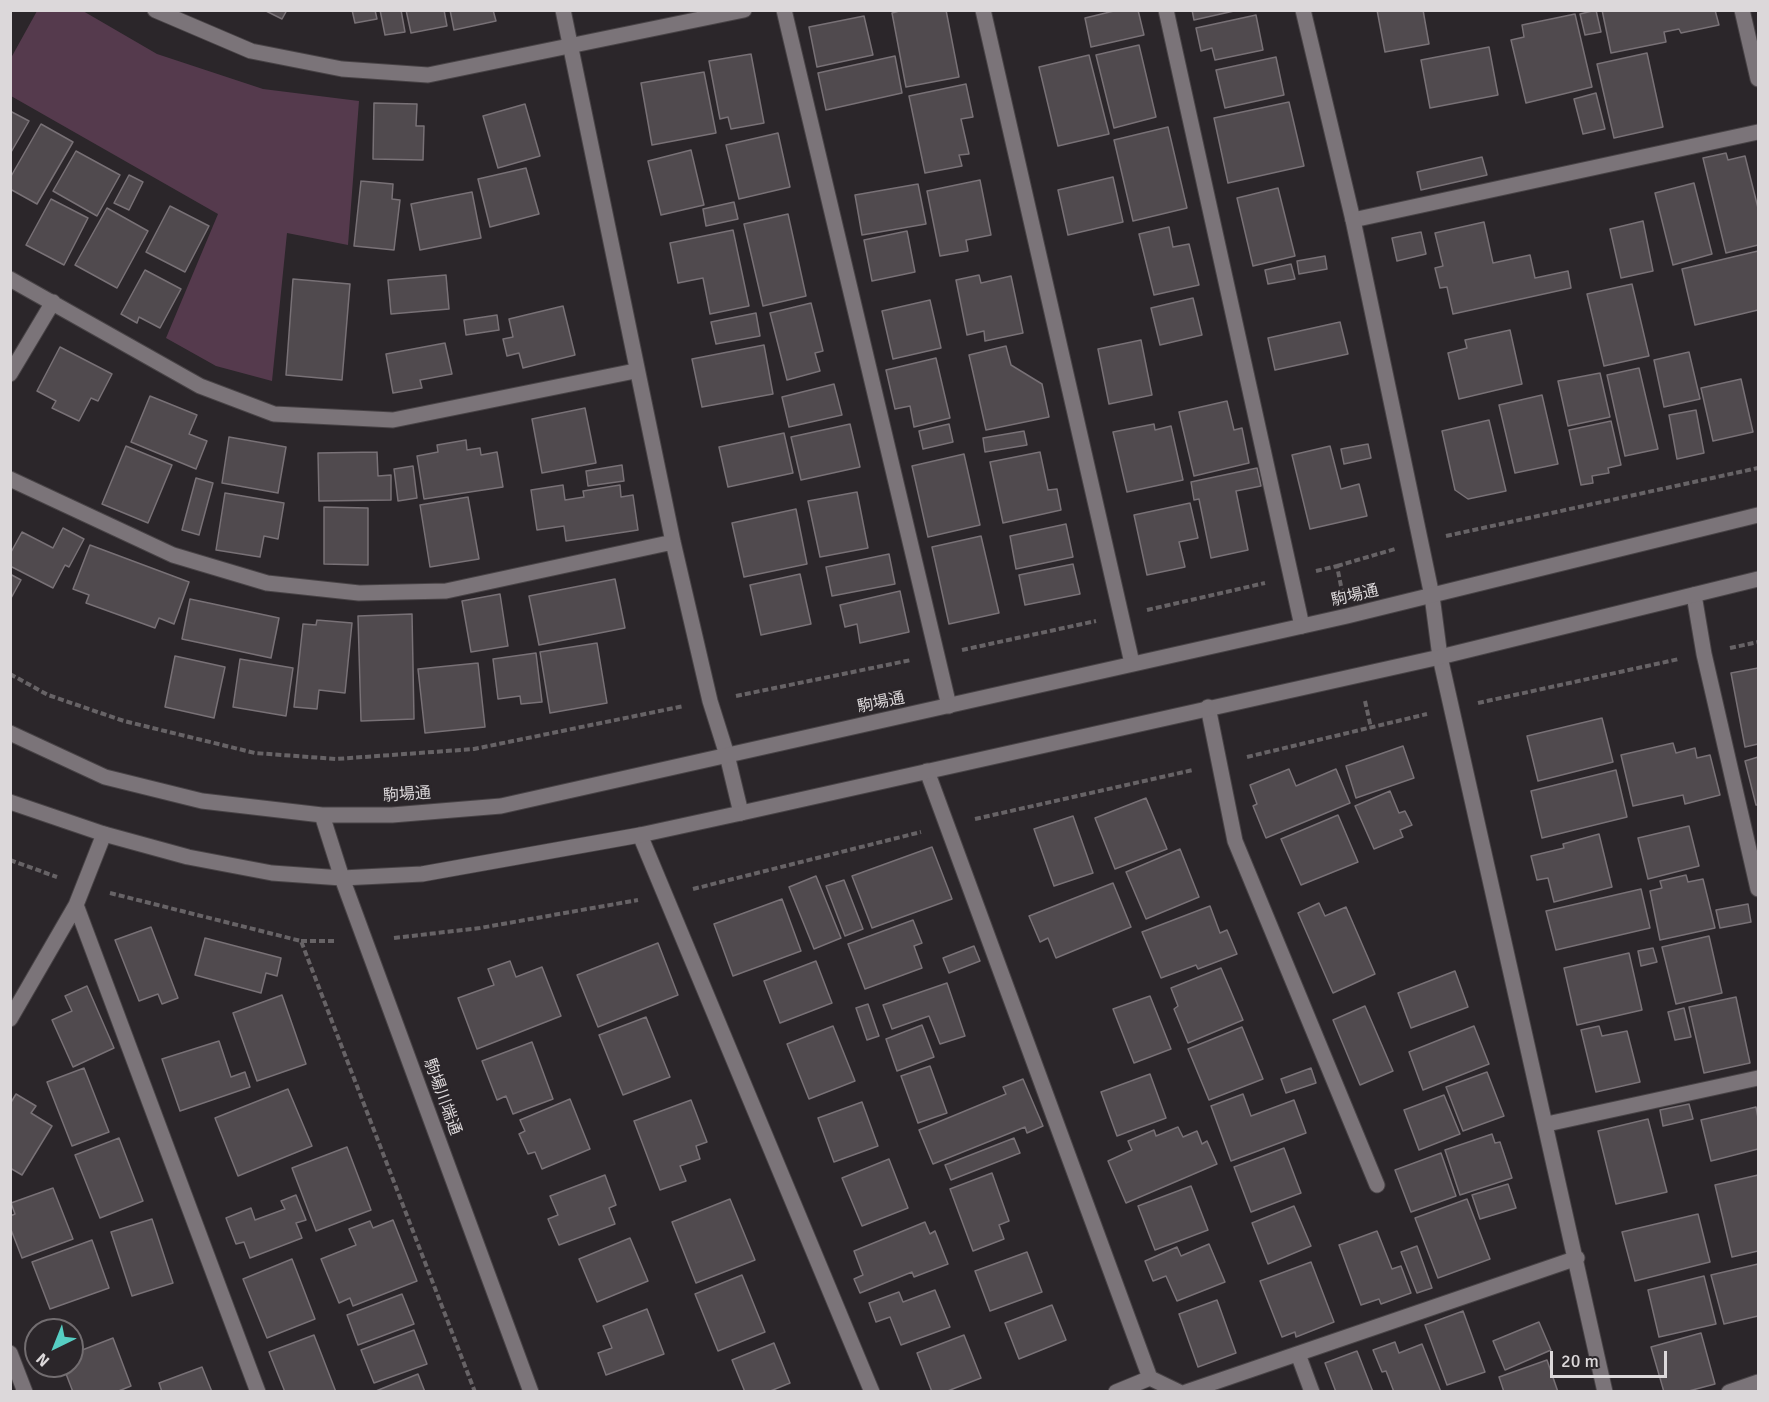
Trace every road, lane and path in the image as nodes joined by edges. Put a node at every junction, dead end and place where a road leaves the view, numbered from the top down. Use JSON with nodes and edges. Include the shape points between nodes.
{"nodes":[{"id":1,"x":155,"y":10,"type":"edge"},
{"id":2,"x":563,"y":10,"type":"edge"},
{"id":3,"x":744,"y":10,"type":"edge"},
{"id":4,"x":784,"y":10,"type":"edge"},
{"id":5,"x":983,"y":10,"type":"edge"},
{"id":6,"x":1166,"y":10,"type":"edge"},
{"id":7,"x":1303,"y":10,"type":"edge"},
{"id":8,"x":1742,"y":10,"type":"edge"},
{"id":9,"x":571,"y":48,"type":"junction"},
{"id":10,"x":1758,"y":80,"type":"edge"},
{"id":11,"x":1758,"y":132,"type":"edge"},
{"id":12,"x":1353,"y":220,"type":"junction"},
{"id":13,"x":10,"y":279,"type":"edge"},
{"id":14,"x":52,"y":303,"type":"junction"},
{"id":15,"x":635,"y":371,"type":"junction"},
{"id":16,"x":10,"y":374,"type":"edge"},
{"id":17,"x":1758,"y":468,"type":"edge"},
{"id":18,"x":10,"y":479,"type":"edge"},
{"id":19,"x":1758,"y":515,"type":"edge"},
{"id":20,"x":1421,"y":541,"type":"junction"},
{"id":21,"x":673,"y":542,"type":"junction"},
{"id":22,"x":1337,"y":566,"type":"junction"},
{"id":23,"x":1290,"y":577,"type":"junction"},
{"id":24,"x":1758,"y":579,"type":"edge"},
{"id":25,"x":1694,"y":595,"type":"junction"},
{"id":26,"x":1432,"y":596,"type":"junction"},
{"id":27,"x":1122,"y":616,"type":"junction"},
{"id":28,"x":1347,"y":616,"type":"junction"},
{"id":29,"x":1302,"y":626,"type":"junction"},
{"id":30,"x":1758,"y":642,"type":"edge"},
{"id":31,"x":1704,"y":654,"type":"junction"},
{"id":32,"x":937,"y":655,"type":"junction"},
{"id":33,"x":1440,"y":657,"type":"junction"},
{"id":34,"x":1132,"y":663,"type":"junction"},
{"id":35,"x":10,"y":674,"type":"edge"},
{"id":36,"x":1360,"y":675,"type":"junction"},
{"id":37,"x":710,"y":701,"type":"junction"},
{"id":38,"x":949,"y":706,"type":"junction"},
{"id":39,"x":1208,"y":707,"type":"junction"},
{"id":40,"x":1451,"y":708,"type":"junction"},
{"id":41,"x":1371,"y":728,"type":"junction"},
{"id":42,"x":10,"y":733,"type":"edge"},
{"id":43,"x":727,"y":755,"type":"junction"},
{"id":44,"x":1219,"y":764,"type":"junction"},
{"id":45,"x":927,"y":771,"type":"junction"},
{"id":46,"x":10,"y":802,"type":"edge"},
{"id":47,"x":741,"y":813,"type":"junction"},
{"id":48,"x":322,"y":814,"type":"junction"},
{"id":49,"x":947,"y":825,"type":"junction"},
{"id":50,"x":104,"y":834,"type":"junction"},
{"id":51,"x":640,"y":835,"type":"junction"},
{"id":52,"x":10,"y":860,"type":"edge"},
{"id":53,"x":342,"y":878,"type":"junction"},
{"id":54,"x":84,"y":886,"type":"junction"},
{"id":55,"x":1758,"y":889,"type":"edge"},
{"id":56,"x":666,"y":896,"type":"junction"},
{"id":57,"x":76,"y":905,"type":"junction"},
{"id":58,"x":301,"y":941,"type":"junction"},
{"id":59,"x":365,"y":942,"type":"junction"},
{"id":60,"x":10,"y":1019,"type":"edge"},
{"id":61,"x":1758,"y":1078,"type":"edge"},
{"id":62,"x":1546,"y":1124,"type":"junction"},
{"id":63,"x":1377,"y":1185,"type":"dead end"},
{"id":64,"x":1577,"y":1258,"type":"junction"},
{"id":65,"x":10,"y":1353,"type":"edge"},
{"id":66,"x":1298,"y":1354,"type":"junction"},
{"id":67,"x":1150,"y":1378,"type":"junction"},
{"id":68,"x":1758,"y":1382,"type":"edge"},
{"id":69,"x":25,"y":1392,"type":"edge"},
{"id":70,"x":258,"y":1392,"type":"edge"},
{"id":71,"x":475,"y":1392,"type":"edge"},
{"id":72,"x":531,"y":1392,"type":"edge"},
{"id":73,"x":872,"y":1392,"type":"edge"},
{"id":74,"x":1116,"y":1392,"type":"edge"},
{"id":75,"x":1179,"y":1392,"type":"edge"},
{"id":76,"x":1186,"y":1392,"type":"edge"},
{"id":77,"x":1312,"y":1392,"type":"edge"},
{"id":78,"x":1605,"y":1392,"type":"edge"},
{"id":79,"x":1729,"y":1392,"type":"edge"}],
"edges":[{"from":1,"to":9,"type":"street","via":[[251,51],[342,69],[428,75]]},
{"from":2,"to":9,"type":"street"},
{"from":3,"to":9,"type":"street"},
{"from":4,"to":32,"type":"street"},
{"from":5,"to":27,"type":"street"},
{"from":6,"to":23,"type":"street"},
{"from":7,"to":12,"type":"street"},
{"from":8,"to":10,"type":"street"},
{"from":9,"to":15,"type":"street"},
{"from":11,"to":12,"type":"street"},
{"from":12,"to":20,"type":"street"},
{"from":13,"to":14,"type":"street"},
{"from":14,"to":15,"type":"street","via":[[200,386],[274,414],[393,420]]},
{"from":14,"to":16,"type":"street"},
{"from":15,"to":21,"type":"street"},
{"from":17,"to":20,"type":"path"},
{"from":18,"to":21,"type":"street","via":[[173,555],[267,583],[359,593],[446,591]]},
{"from":19,"to":26,"type":"street","name":"駒場通"},
{"from":20,"to":22,"type":"path"},
{"from":20,"to":26,"type":"street"},
{"from":21,"to":37,"type":"street"},
{"from":22,"to":23,"type":"path"},
{"from":22,"to":28,"type":"path"},
{"from":23,"to":27,"type":"path"},
{"from":23,"to":29,"type":"street"},
{"from":24,"to":25,"type":"street"},
{"from":25,"to":31,"type":"street"},
{"from":25,"to":33,"type":"street"},
{"from":26,"to":28,"type":"street","name":"駒場通"},
{"from":26,"to":33,"type":"street"},
{"from":27,"to":32,"type":"path"},
{"from":27,"to":34,"type":"street"},
{"from":28,"to":29,"type":"street","name":"駒場通"},
{"from":29,"to":34,"type":"street","name":"駒場通"},
{"from":30,"to":31,"type":"path"},
{"from":31,"to":40,"type":"path"},
{"from":31,"to":55,"type":"street"},
{"from":32,"to":37,"type":"path"},
{"from":32,"to":38,"type":"street"},
{"from":33,"to":36,"type":"street"},
{"from":33,"to":40,"type":"street"},
{"from":34,"to":38,"type":"street","name":"駒場通"},
{"from":35,"to":37,"type":"path","via":[[48,695],[123,721],[255,753],[336,759],[474,749]]},
{"from":36,"to":39,"type":"street"},
{"from":36,"to":41,"type":"path"},
{"from":37,"to":43,"type":"street"},
{"from":38,"to":43,"type":"street","name":"駒場通"},
{"from":39,"to":44,"type":"street"},
{"from":39,"to":45,"type":"street"},
{"from":40,"to":41,"type":"path"},
{"from":40,"to":62,"type":"street"},
{"from":41,"to":44,"type":"path"},
{"from":42,"to":48,"type":"street","name":"駒場通","via":[[105,777],[202,801]]},
{"from":43,"to":47,"type":"street"},
{"from":43,"to":48,"type":"street","name":"駒場通","via":[[501,806],[392,815]]},
{"from":44,"to":49,"type":"path"},
{"from":44,"to":63,"type":"street","via":[[1234,841]]},
{"from":45,"to":47,"type":"street"},
{"from":45,"to":49,"type":"street"},
{"from":46,"to":50,"type":"street"},
{"from":47,"to":51,"type":"street"},
{"from":48,"to":53,"type":"street","name":"駒場川端通"},
{"from":49,"to":56,"type":"path"},
{"from":49,"to":67,"type":"street"},
{"from":50,"to":53,"type":"street","via":[[188,857],[272,873]]},
{"from":50,"to":54,"type":"street"},
{"from":51,"to":53,"type":"street","via":[[422,874]]},
{"from":51,"to":56,"type":"street"},
{"from":52,"to":54,"type":"path"},
{"from":53,"to":59,"type":"street","name":"駒場川端通"},
{"from":54,"to":57,"type":"street"},
{"from":54,"to":58,"type":"path"},
{"from":56,"to":59,"type":"path","via":[[480,928]]},
{"from":56,"to":73,"type":"street"},
{"from":57,"to":60,"type":"street"},
{"from":57,"to":70,"type":"street"},
{"from":58,"to":59,"type":"path"},
{"from":58,"to":71,"type":"path"},
{"from":59,"to":72,"type":"street","name":"駒場川端通"},
{"from":61,"to":62,"type":"street"},
{"from":62,"to":64,"type":"street"},
{"from":64,"to":66,"type":"street"},
{"from":64,"to":78,"type":"street"},
{"from":65,"to":69,"type":"street"},
{"from":66,"to":76,"type":"street"},
{"from":66,"to":77,"type":"street"},
{"from":67,"to":74,"type":"street"},
{"from":67,"to":75,"type":"street"},
{"from":68,"to":79,"type":"street"}]}
